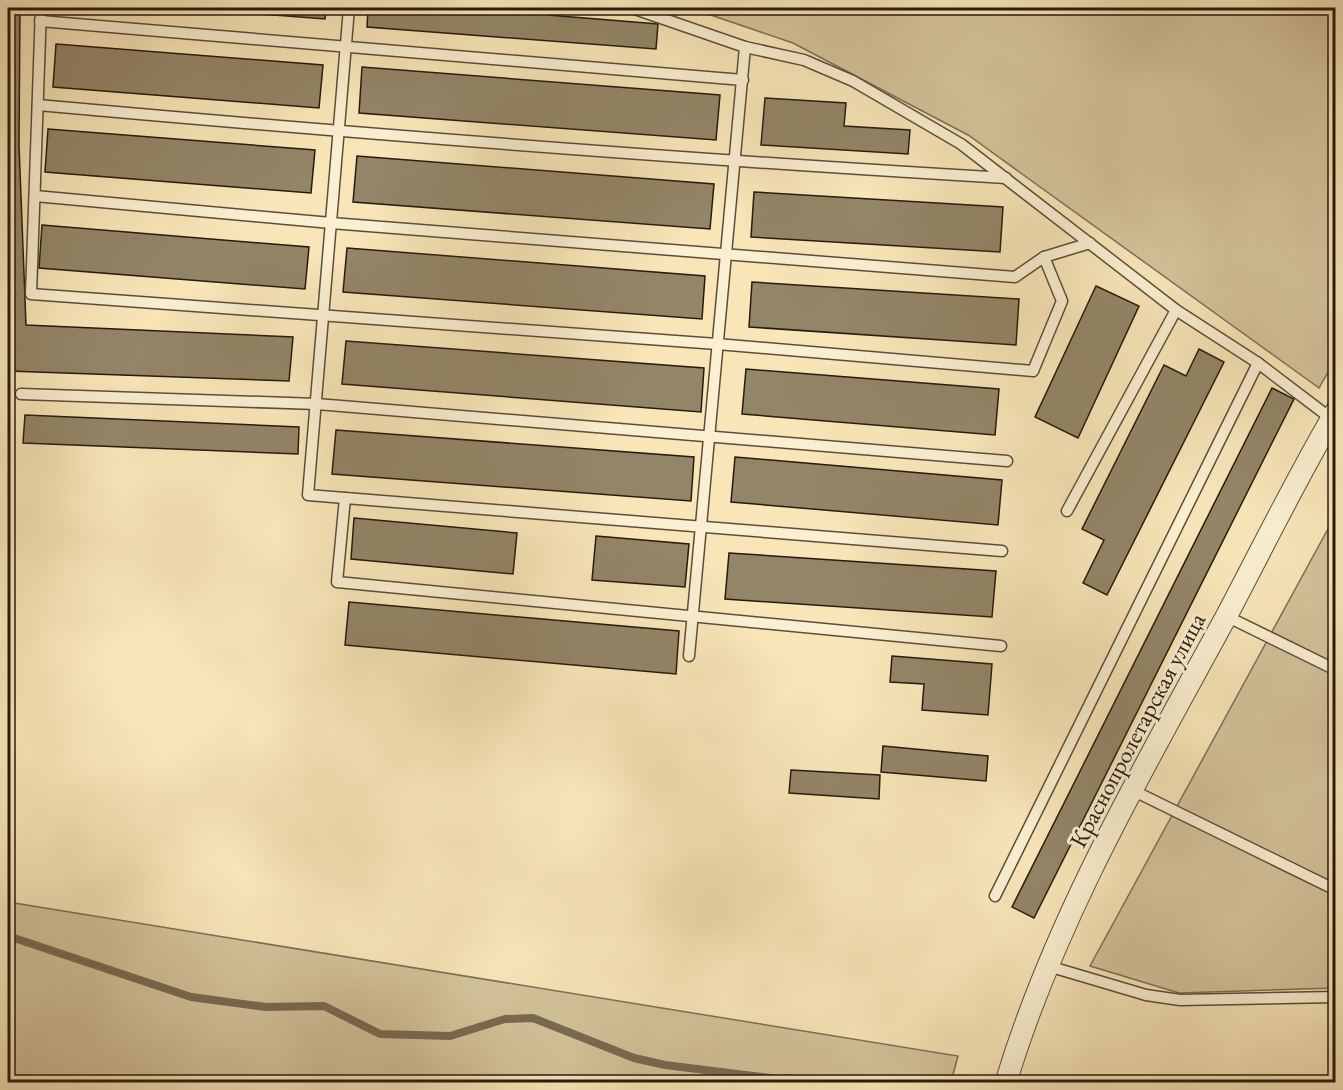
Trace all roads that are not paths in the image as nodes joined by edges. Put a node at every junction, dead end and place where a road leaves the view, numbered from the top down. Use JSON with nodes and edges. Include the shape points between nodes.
{"nodes":[{"id":1,"x":41,"y":8,"type":"edge"},
{"id":2,"x":349,"y":8,"type":"edge"},
{"id":3,"x":632,"y":8,"type":"edge"},
{"id":4,"x":40,"y":21,"type":"junction"},
{"id":5,"x":346,"y":45,"type":"junction"},
{"id":6,"x":745,"y":47,"type":"junction"},
{"id":7,"x":743,"y":80,"type":"junction"},
{"id":8,"x":38,"y":105,"type":"junction"},
{"id":9,"x":339,"y":132,"type":"junction"},
{"id":10,"x":734,"y":162,"type":"junction"},
{"id":11,"x":1006,"y":178,"type":"junction"},
{"id":12,"x":35,"y":196,"type":"junction"},
{"id":13,"x":332,"y":223,"type":"junction"},
{"id":14,"x":1090,"y":243,"type":"junction"},
{"id":15,"x":726,"y":255,"type":"junction"},
{"id":16,"x":1044,"y":257,"type":"junction"},
{"id":17,"x":1176,"y":310,"type":"junction"},
{"id":18,"x":324,"y":315,"type":"junction"},
{"id":19,"x":717,"y":344,"type":"junction"},
{"id":20,"x":1258,"y":363,"type":"junction"},
{"id":21,"x":21,"y":394,"type":"dead end"},
{"id":22,"x":317,"y":404,"type":"junction"},
{"id":23,"x":1334,"y":417,"type":"edge"},
{"id":24,"x":709,"y":435,"type":"junction"},
{"id":25,"x":1007,"y":461,"type":"dead end"},
{"id":26,"x":345,"y":498,"type":"junction"},
{"id":27,"x":1067,"y":511,"type":"dead end"},
{"id":28,"x":701,"y":526,"type":"junction"},
{"id":29,"x":1002,"y":550,"type":"dead end"},
{"id":30,"x":1226,"y":616,"type":"junction"},
{"id":31,"x":692,"y":618,"type":"junction"},
{"id":32,"x":1000,"y":646,"type":"dead end"},
{"id":33,"x":689,"y":656,"type":"dead end"},
{"id":34,"x":1335,"y":670,"type":"edge"},
{"id":35,"x":1132,"y":790,"type":"junction"},
{"id":36,"x":1335,"y":890,"type":"edge"},
{"id":37,"x":995,"y":896,"type":"dead end"},
{"id":38,"x":1048,"y":966,"type":"junction"},
{"id":39,"x":1335,"y":997,"type":"edge"},
{"id":40,"x":1006,"y":1083,"type":"edge"}],
"edges":[{"from":1,"to":4,"type":"lane"},
{"from":2,"to":5,"type":"lane"},
{"from":3,"to":6,"type":"lane"},
{"from":4,"to":5,"type":"lane"},
{"from":4,"to":8,"type":"lane"},
{"from":5,"to":7,"type":"lane"},
{"from":5,"to":9,"type":"lane"},
{"from":6,"to":7,"type":"lane"},
{"from":6,"to":11,"type":"lane","via":[[804,60],[853,81],[961,144]]},
{"from":7,"to":10,"type":"lane"},
{"from":8,"to":9,"type":"lane"},
{"from":8,"to":12,"type":"lane"},
{"from":9,"to":10,"type":"lane"},
{"from":9,"to":13,"type":"lane"},
{"from":10,"to":11,"type":"lane"},
{"from":10,"to":15,"type":"lane"},
{"from":11,"to":14,"type":"lane"},
{"from":12,"to":13,"type":"lane"},
{"from":12,"to":18,"type":"lane","via":[[31,294]]},
{"from":13,"to":15,"type":"lane"},
{"from":13,"to":18,"type":"lane"},
{"from":14,"to":16,"type":"lane"},
{"from":14,"to":17,"type":"lane"},
{"from":15,"to":16,"type":"lane","via":[[1015,277]]},
{"from":15,"to":19,"type":"lane"},
{"from":16,"to":19,"type":"lane","via":[[1062,301],[1033,371]]},
{"from":17,"to":20,"type":"lane"},
{"from":17,"to":27,"type":"lane"},
{"from":18,"to":19,"type":"lane"},
{"from":18,"to":22,"type":"lane"},
{"from":19,"to":24,"type":"lane"},
{"from":20,"to":23,"type":"lane"},
{"from":20,"to":37,"type":"lane"},
{"from":21,"to":22,"type":"lane"},
{"from":22,"to":24,"type":"lane"},
{"from":22,"to":26,"type":"lane","via":[[308,495]]},
{"from":23,"to":30,"type":"street","name":"Краснопролетарская улица"},
{"from":24,"to":25,"type":"lane"},
{"from":24,"to":28,"type":"lane"},
{"from":26,"to":28,"type":"lane"},
{"from":26,"to":31,"type":"lane","via":[[337,582]]},
{"from":28,"to":29,"type":"lane"},
{"from":28,"to":31,"type":"lane"},
{"from":30,"to":34,"type":"lane"},
{"from":30,"to":35,"type":"street","name":"Краснопролетарская улица"},
{"from":31,"to":32,"type":"lane"},
{"from":31,"to":33,"type":"lane"},
{"from":35,"to":36,"type":"lane"},
{"from":35,"to":38,"type":"street","name":"Краснопролетарская улица"},
{"from":38,"to":39,"type":"lane","via":[[1146,995],[1180,1000]]},
{"from":38,"to":40,"type":"street","name":"Краснопролетарская улица"}]}
